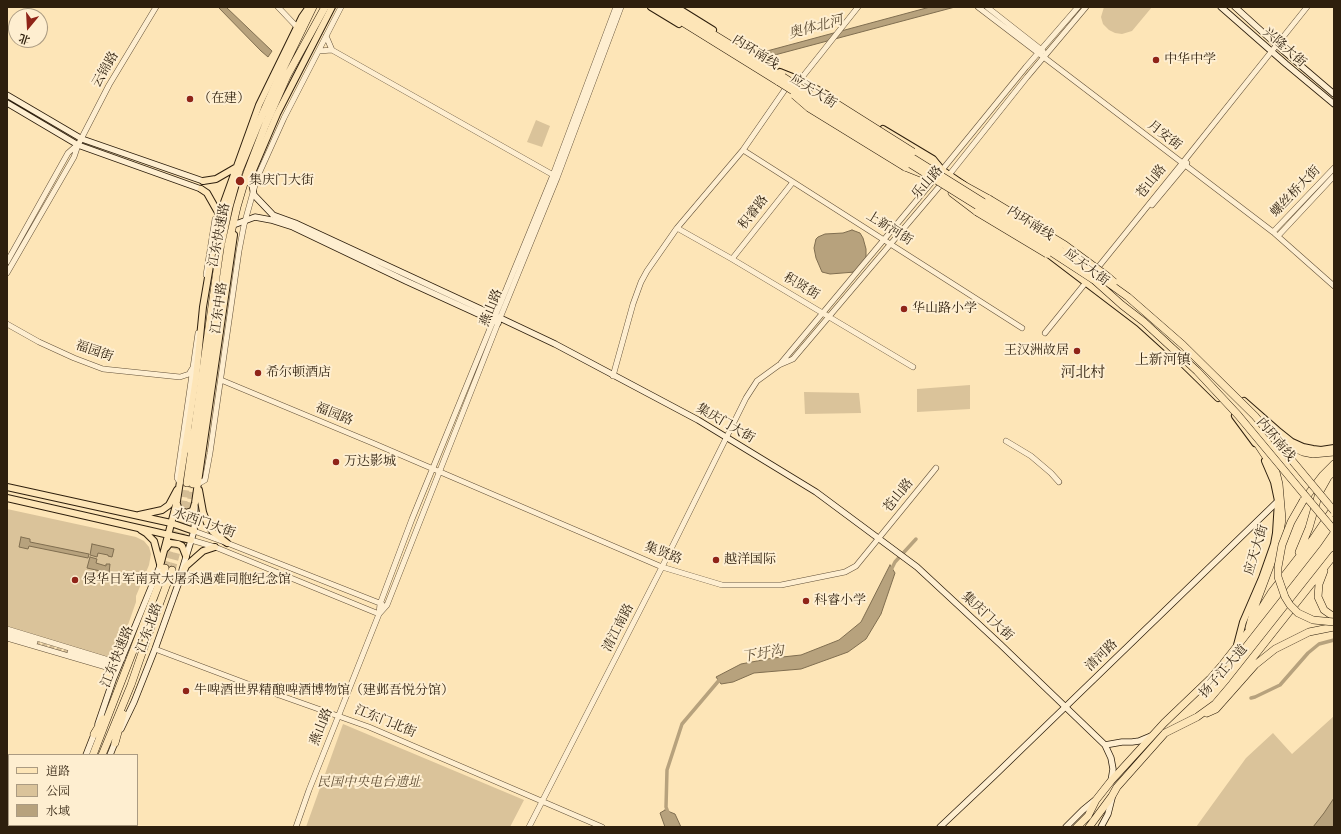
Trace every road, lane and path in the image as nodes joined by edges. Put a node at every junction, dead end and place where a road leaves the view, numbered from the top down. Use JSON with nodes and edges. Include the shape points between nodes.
{"nodes":[{"id":1,"x":156,"y":7,"type":"edge"},
{"id":2,"x":278,"y":7,"type":"edge"},
{"id":3,"x":309,"y":7,"type":"edge"},
{"id":4,"x":313,"y":7,"type":"edge"},
{"id":5,"x":325,"y":7,"type":"edge"},
{"id":6,"x":332,"y":7,"type":"edge"},
{"id":7,"x":341,"y":7,"type":"edge"},
{"id":8,"x":616,"y":7,"type":"edge"},
{"id":9,"x":621,"y":7,"type":"edge"},
{"id":10,"x":650,"y":7,"type":"edge"},
{"id":11,"x":658,"y":7,"type":"edge"},
{"id":12,"x":669,"y":7,"type":"edge"},
{"id":13,"x":676,"y":7,"type":"edge"},
{"id":14,"x":858,"y":7,"type":"edge"},
{"id":15,"x":987,"y":7,"type":"edge"},
{"id":16,"x":1078,"y":7,"type":"edge"},
{"id":17,"x":1086,"y":7,"type":"edge"},
{"id":18,"x":1221,"y":7,"type":"edge"},
{"id":19,"x":1235,"y":7,"type":"edge"},
{"id":20,"x":1306,"y":7,"type":"edge"},
{"id":21,"x":1311,"y":7,"type":"edge"},
{"id":22,"x":979,"y":8,"type":"edge"},
{"id":23,"x":297,"y":27,"type":"junction"},
{"id":24,"x":326,"y":36,"type":"junction"},
{"id":25,"x":1278,"y":46,"type":"junction"},
{"id":26,"x":332,"y":50,"type":"junction"},
{"id":27,"x":318,"y":51,"type":"junction"},
{"id":28,"x":1039,"y":51,"type":"junction"},
{"id":29,"x":1272,"y":53,"type":"junction"},
{"id":30,"x":1045,"y":56,"type":"junction"},
{"id":31,"x":781,"y":78,"type":"junction"},
{"id":32,"x":800,"y":80,"type":"junction"},
{"id":33,"x":786,"y":88,"type":"junction"},
{"id":34,"x":1334,"y":94,"type":"edge"},
{"id":35,"x":7,"y":95,"type":"edge"},
{"id":36,"x":7,"y":103,"type":"edge"},
{"id":37,"x":1334,"y":104,"type":"edge"},
{"id":38,"x":262,"y":124,"type":"junction"},
{"id":39,"x":82,"y":139,"type":"junction"},
{"id":40,"x":78,"y":145,"type":"junction"},
{"id":41,"x":743,"y":150,"type":"junction"},
{"id":42,"x":1183,"y":165,"type":"junction"},
{"id":43,"x":235,"y":168,"type":"junction"},
{"id":44,"x":1334,"y":168,"type":"edge"},
{"id":45,"x":942,"y":170,"type":"junction"},
{"id":46,"x":250,"y":175,"type":"junction"},
{"id":47,"x":555,"y":176,"type":"junction"},
{"id":48,"x":949,"y":176,"type":"junction"},
{"id":49,"x":1334,"y":176,"type":"edge"},
{"id":50,"x":930,"y":178,"type":"junction"},
{"id":51,"x":203,"y":181,"type":"joint"},
{"id":52,"x":793,"y":182,"type":"junction"},
{"id":53,"x":960,"y":183,"type":"junction"},
{"id":54,"x":940,"y":185,"type":"junction"},
{"id":55,"x":201,"y":189,"type":"joint"},
{"id":56,"x":254,"y":190,"type":"junction"},
{"id":57,"x":948,"y":190,"type":"junction"},
{"id":58,"x":272,"y":217,"type":"junction"},
{"id":59,"x":217,"y":218,"type":"junction"},
{"id":60,"x":245,"y":221,"type":"junction"},
{"id":61,"x":236,"y":224,"type":"junction"},
{"id":62,"x":677,"y":228,"type":"junction"},
{"id":63,"x":1275,"y":234,"type":"junction"},
{"id":64,"x":884,"y":239,"type":"junction"},
{"id":65,"x":891,"y":243,"type":"junction"},
{"id":66,"x":224,"y":250,"type":"junction"},
{"id":67,"x":732,"y":259,"type":"junction"},
{"id":68,"x":7,"y":262,"type":"edge"},
{"id":69,"x":1097,"y":271,"type":"junction"},
{"id":70,"x":7,"y":273,"type":"edge"},
{"id":71,"x":1088,"y":283,"type":"junction"},
{"id":72,"x":1334,"y":286,"type":"edge"},
{"id":73,"x":1128,"y":297,"type":"junction"},
{"id":74,"x":1122,"y":305,"type":"junction"},
{"id":75,"x":822,"y":312,"type":"junction"},
{"id":76,"x":829,"y":316,"type":"junction"},
{"id":77,"x":497,"y":319,"type":"junction"},
{"id":78,"x":7,"y":324,"type":"edge"},
{"id":79,"x":1022,"y":328,"type":"dead end"},
{"id":80,"x":1045,"y":333,"type":"dead end"},
{"id":81,"x":779,"y":366,"type":"junction"},
{"id":82,"x":913,"y":367,"type":"dead end"},
{"id":83,"x":193,"y":368,"type":"junction"},
{"id":84,"x":613,"y":376,"type":"junction"},
{"id":85,"x":180,"y":377,"type":"junction"},
{"id":86,"x":221,"y":380,"type":"junction"},
{"id":87,"x":190,"y":387,"type":"junction"},
{"id":88,"x":1238,"y":415,"type":"junction"},
{"id":89,"x":1255,"y":416,"type":"junction"},
{"id":90,"x":199,"y":421,"type":"junction"},
{"id":91,"x":726,"y":437,"type":"junction"},
{"id":92,"x":1006,"y":441,"type":"dead end"},
{"id":93,"x":1334,"y":448,"type":"edge"},
{"id":94,"x":185,"y":450,"type":"junction"},
{"id":95,"x":203,"y":452,"type":"junction"},
{"id":96,"x":1334,"y":452,"type":"edge"},
{"id":97,"x":1334,"y":464,"type":"edge"},
{"id":98,"x":432,"y":468,"type":"junction"},
{"id":99,"x":936,"y":468,"type":"dead end"},
{"id":100,"x":439,"y":471,"type":"junction"},
{"id":101,"x":1334,"y":471,"type":"edge"},
{"id":102,"x":1059,"y":482,"type":"dead end"},
{"id":103,"x":189,"y":484,"type":"junction"},
{"id":104,"x":7,"y":488,"type":"edge"},
{"id":105,"x":7,"y":498,"type":"edge"},
{"id":106,"x":420,"y":499,"type":"junction"},
{"id":107,"x":177,"y":501,"type":"junction"},
{"id":108,"x":1279,"y":501,"type":"junction"},
{"id":109,"x":427,"y":502,"type":"junction"},
{"id":110,"x":195,"y":503,"type":"junction"},
{"id":111,"x":1333,"y":508,"type":"edge"},
{"id":112,"x":136,"y":516,"type":"junction"},
{"id":113,"x":1334,"y":520,"type":"edge"},
{"id":114,"x":171,"y":523,"type":"junction"},
{"id":115,"x":137,"y":528,"type":"junction"},
{"id":116,"x":1334,"y":530,"type":"edge"},
{"id":117,"x":194,"y":531,"type":"junction"},
{"id":118,"x":168,"y":535,"type":"junction"},
{"id":119,"x":879,"y":538,"type":"junction"},
{"id":120,"x":191,"y":540,"type":"junction"},
{"id":121,"x":227,"y":542,"type":"junction"},
{"id":122,"x":215,"y":547,"type":"junction"},
{"id":123,"x":164,"y":551,"type":"junction"},
{"id":124,"x":1334,"y":554,"type":"edge"},
{"id":125,"x":186,"y":556,"type":"junction"},
{"id":126,"x":1293,"y":564,"type":"junction"},
{"id":127,"x":1327,"y":564,"type":"junction"},
{"id":128,"x":662,"y":567,"type":"junction"},
{"id":129,"x":166,"y":568,"type":"junction"},
{"id":130,"x":179,"y":582,"type":"junction"},
{"id":131,"x":380,"y":604,"type":"junction"},
{"id":132,"x":387,"y":605,"type":"junction"},
{"id":133,"x":379,"y":614,"type":"junction"},
{"id":134,"x":1334,"y":617,"type":"edge"},
{"id":135,"x":1334,"y":622,"type":"edge"},
{"id":136,"x":1334,"y":627,"type":"edge"},
{"id":137,"x":7,"y":629,"type":"edge"},
{"id":138,"x":1248,"y":632,"type":"junction"},
{"id":139,"x":7,"y":634,"type":"edge"},
{"id":140,"x":7,"y":638,"type":"edge"},
{"id":141,"x":49,"y":642,"type":"junction"},
{"id":142,"x":37,"y":643,"type":"junction"},
{"id":143,"x":58,"y":645,"type":"junction"},
{"id":144,"x":1237,"y":646,"type":"junction"},
{"id":145,"x":155,"y":649,"type":"junction"},
{"id":146,"x":47,"y":650,"type":"junction"},
{"id":147,"x":55,"y":652,"type":"junction"},
{"id":148,"x":68,"y":652,"type":"junction"},
{"id":149,"x":122,"y":659,"type":"junction"},
{"id":150,"x":112,"y":662,"type":"junction"},
{"id":151,"x":104,"y":663,"type":"junction"},
{"id":152,"x":112,"y":671,"type":"junction"},
{"id":153,"x":114,"y":680,"type":"junction"},
{"id":154,"x":131,"y":685,"type":"junction"},
{"id":155,"x":115,"y":698,"type":"junction"},
{"id":156,"x":1064,"y":707,"type":"junction"},
{"id":157,"x":338,"y":716,"type":"junction"},
{"id":158,"x":1197,"y":716,"type":"junction"},
{"id":159,"x":94,"y":734,"type":"junction"},
{"id":160,"x":1153,"y":736,"type":"junction"},
{"id":161,"x":115,"y":742,"type":"junction"},
{"id":162,"x":1105,"y":745,"type":"junction"},
{"id":163,"x":86,"y":754,"type":"edge"},
{"id":164,"x":92,"y":754,"type":"edge"},
{"id":165,"x":102,"y":754,"type":"edge"},
{"id":166,"x":110,"y":754,"type":"edge"},
{"id":167,"x":1112,"y":781,"type":"junction"},
{"id":168,"x":1112,"y":796,"type":"junction"},
{"id":169,"x":1096,"y":800,"type":"junction"},
{"id":170,"x":542,"y":801,"type":"junction"},
{"id":171,"x":296,"y":827,"type":"edge"},
{"id":172,"x":529,"y":827,"type":"edge"},
{"id":173,"x":602,"y":827,"type":"edge"},
{"id":174,"x":940,"y":827,"type":"edge"},
{"id":175,"x":1067,"y":827,"type":"edge"},
{"id":176,"x":1077,"y":827,"type":"edge"},
{"id":177,"x":1089,"y":827,"type":"edge"},
{"id":178,"x":1101,"y":827,"type":"edge"}],
"edges":[{"from":1,"to":39,"type":"street","name":"云锦路","via":[[109,85]]},
{"from":2,"to":23,"type":"street"},
{"from":3,"to":23,"type":"main road","name":"江东中路"},
{"from":4,"to":38,"type":"highway","name":"江东快速路","via":[[278,79]]},
{"from":5,"to":38,"type":"highway","name":"江东快速路"},
{"from":6,"to":46,"type":"main road","name":"江东中路","via":[[277,114]]},
{"from":7,"to":24,"type":"street","name":"江东中路"},
{"from":8,"to":47,"type":"street","name":"燕山路"},
{"from":9,"to":47,"type":"street","name":"燕山路"},
{"from":10,"to":33,"type":"main road","name":"应天大街"},
{"from":11,"to":31,"type":"highway","name":"内环南线"},
{"from":12,"to":31,"type":"highway","name":"内环南线"},
{"from":13,"to":31,"type":"main road","name":"应天大街"},
{"from":14,"to":32,"type":"street"},
{"from":15,"to":28,"type":"street"},
{"from":16,"to":28,"type":"street","name":"乐山路"},
{"from":17,"to":30,"type":"street","name":"乐山路"},
{"from":18,"to":29,"type":"main road","name":"兴隆大街"},
{"from":19,"to":25,"type":"main road","name":"兴隆大街"},
{"from":20,"to":25,"type":"street","name":"苍山路"},
{"from":21,"to":25,"type":"street","name":"苍山路"},
{"from":22,"to":28,"type":"street","name":"月安街"},
{"from":23,"to":43,"type":"main road","name":"江东中路","via":[[259,104]]},
{"from":24,"to":26,"type":"street"},
{"from":24,"to":27,"type":"street","name":"江东中路"},
{"from":25,"to":29,"type":"street","name":"苍山路"},
{"from":25,"to":34,"type":"main road","name":"兴隆大街"},
{"from":26,"to":27,"type":"street"},
{"from":26,"to":47,"type":"street"},
{"from":27,"to":56,"type":"street","name":"江东中路","via":[[284,118]]},
{"from":28,"to":30,"type":"street","name":"月安街"},
{"from":28,"to":45,"type":"street","name":"乐山路"},
{"from":29,"to":37,"type":"main road","name":"兴隆大街"},
{"from":29,"to":42,"type":"street","name":"苍山路"},
{"from":30,"to":42,"type":"street","name":"月安街"},
{"from":30,"to":48,"type":"street","name":"乐山路"},
{"from":31,"to":32,"type":"main road","name":"应天大街"},
{"from":31,"to":45,"type":"main road","name":"应天大街","via":[[928,165]]},
{"from":31,"to":45,"type":"highway","bridge":true,"via":[[829,99]]},
{"from":31,"to":50,"type":"highway","bridge":true,"via":[[809,108],[905,167]]},
{"from":31,"to":73,"type":"highway","name":"内环南线","bridge":true,"via":[[1076,260]]},
{"from":31,"to":74,"type":"highway","name":"内环南线","bridge":true,"via":[[1094,280]]},
{"from":32,"to":45,"type":"main road","name":"应天大街","via":[[933,159]]},
{"from":33,"to":41,"type":"street"},
{"from":33,"to":50,"type":"main road","name":"应天大街"},
{"from":35,"to":39,"type":"main road"},
{"from":36,"to":40,"type":"main road"},
{"from":38,"to":66,"type":"highway","name":"江东快速路"},
{"from":39,"to":40,"type":"street","name":"云锦路"},
{"from":39,"to":51,"type":"main road"},
{"from":40,"to":55,"type":"main road"},
{"from":40,"to":68,"type":"street","name":"云锦路","via":[[68,153]]},
{"from":40,"to":70,"type":"street","name":"云锦路","via":[[74,157]]},
{"from":41,"to":52,"type":"street","name":"上新河街"},
{"from":41,"to":62,"type":"street"},
{"from":42,"to":63,"type":"street","name":"月安街"},
{"from":42,"to":69,"type":"street","name":"苍山路"},
{"from":43,"to":51,"type":"main road","via":[[216,179]]},
{"from":43,"to":59,"type":"main road","name":"江东中路"},
{"from":44,"to":63,"type":"street","name":"螺丝桥大街"},
{"from":45,"to":48,"type":"main road","name":"应天大街"},
{"from":45,"to":50,"type":"street","name":"乐山路"},
{"from":46,"to":56,"type":"main road"},
{"from":46,"to":61,"type":"main road","name":"江东中路"},
{"from":47,"to":77,"type":"street","name":"燕山路"},
{"from":48,"to":53,"type":"main road","name":"应天大街"},
{"from":48,"to":54,"type":"street","name":"乐山路"},
{"from":49,"to":63,"type":"street","name":"螺丝桥大街"},
{"from":50,"to":54,"type":"main road","name":"应天大街"},
{"from":50,"to":64,"type":"street","name":"乐山路"},
{"from":52,"to":64,"type":"street","name":"上新河街"},
{"from":52,"to":67,"type":"street","name":"积睿路"},
{"from":53,"to":69,"type":"main road","name":"应天大街"},
{"from":53,"to":73,"type":"highway","bridge":true,"via":[[1065,245],[1107,276]]},
{"from":54,"to":57,"type":"main road","name":"应天大街"},
{"from":54,"to":65,"type":"street","name":"乐山路"},
{"from":55,"to":59,"type":"main road","via":[[207,193]]},
{"from":56,"to":58,"type":"main road","via":[[254,195]]},
{"from":56,"to":60,"type":"street","name":"江东中路"},
{"from":57,"to":71,"type":"main road","name":"应天大街","via":[[1041,248]]},
{"from":57,"to":74,"type":"highway","bridge":true,"via":[[977,212],[1076,272]]},
{"from":58,"to":60,"type":"main road","name":"集庆门大街","via":[[255,217]]},
{"from":58,"to":77,"type":"main road","name":"集庆门大街","via":[[406,281]]},
{"from":59,"to":66,"type":"highway"},
{"from":59,"to":83,"type":"street","name":"江东中路","via":[[210,246]]},
{"from":59,"to":94,"type":"main road","name":"江东中路"},
{"from":60,"to":61,"type":"main road","name":"集庆门大街"},
{"from":60,"to":86,"type":"street","name":"江东中路"},
{"from":61,"to":66,"type":"highway"},
{"from":61,"to":95,"type":"main road","name":"江东中路"},
{"from":62,"to":67,"type":"street","name":"积贤街"},
{"from":62,"to":84,"type":"street","via":[[641,282]]},
{"from":63,"to":72,"type":"street","name":"月安街"},
{"from":64,"to":65,"type":"street","name":"上新河街"},
{"from":64,"to":75,"type":"street","name":"乐山路"},
{"from":65,"to":76,"type":"street","name":"乐山路"},
{"from":65,"to":79,"type":"street","name":"上新河街"},
{"from":66,"to":90,"type":"highway","name":"江东快速路"},
{"from":67,"to":75,"type":"street","name":"积贤街"},
{"from":69,"to":71,"type":"street","name":"苍山路"},
{"from":69,"to":93,"type":"main road","name":"应天大街","via":[[1175,334],[1292,442],[1321,450]]},
{"from":71,"to":80,"type":"street","name":"苍山路"},
{"from":71,"to":108,"type":"main road","name":"应天大街","via":[[1139,322],[1235,416],[1268,466]]},
{"from":73,"to":89,"type":"highway","name":"内环南线","bridge":true,"via":[[1183,345]]},
{"from":74,"to":88,"type":"highway","name":"内环南线","bridge":true,"via":[[1197,371]]},
{"from":75,"to":76,"type":"street","name":"积贤街"},
{"from":75,"to":81,"type":"street","name":"乐山路"},
{"from":76,"to":81,"type":"street","name":"乐山路","via":[[793,359]]},
{"from":76,"to":82,"type":"street","name":"积贤街"},
{"from":77,"to":84,"type":"main road","name":"集庆门大街","via":[[555,344]]},
{"from":77,"to":98,"type":"street","name":"燕山路"},
{"from":77,"to":100,"type":"street","name":"燕山路"},
{"from":78,"to":85,"type":"street","name":"福园街","via":[[39,342],[103,369]]},
{"from":81,"to":91,"type":"street","name":"乐山路","via":[[757,381]]},
{"from":83,"to":85,"type":"street","via":[[189,374]]},
{"from":83,"to":87,"type":"street","name":"江东中路"},
{"from":84,"to":91,"type":"main road","name":"集庆门大街"},
{"from":85,"to":87,"type":"street"},
{"from":86,"to":98,"type":"street","name":"福园路"},
{"from":86,"to":103,"type":"street","name":"江东中路","via":[[205,480]]},
{"from":87,"to":103,"type":"street","name":"江东中路","via":[[177,478]]},
{"from":88,"to":108,"type":"highway","bridge":true,"via":[[1276,472]]},
{"from":88,"to":116,"type":"highway","name":"内环南线","bridge":true},
{"from":89,"to":96,"type":"highway","bridge":true,"via":[[1277,436],[1303,452]]},
{"from":89,"to":111,"type":"highway","name":"内环南线","bridge":true},
{"from":90,"to":94,"type":"highway"},
{"from":90,"to":95,"type":"highway"},
{"from":90,"to":103,"type":"highway","name":"江东快速路"},
{"from":91,"to":119,"type":"main road","name":"集庆门大街","via":[[816,492]]},
{"from":91,"to":128,"type":"street","name":"清江南路"},
{"from":92,"to":102,"type":"street","via":[[1031,456]]},
{"from":94,"to":103,"type":"main road","name":"江东中路"},
{"from":95,"to":103,"type":"main road","name":"江东中路"},
{"from":97,"to":135,"type":"highway","bridge":true,"via":[[1303,501],[1292,522],[1279,556],[1278,578],[1285,597],[1298,613],[1313,620]]},
{"from":98,"to":100,"type":"street","name":"福园路"},
{"from":98,"to":106,"type":"street","name":"燕山路"},
{"from":99,"to":119,"type":"street","name":"苍山路"},
{"from":100,"to":109,"type":"street","name":"燕山路"},
{"from":100,"to":128,"type":"street","name":"集贤路"},
{"from":101,"to":126,"type":"highway","via":[[1323,485],[1309,528]]},
{"from":103,"to":107,"type":"main road","name":"江东中路"},
{"from":103,"to":110,"type":"main road","name":"江东中路"},
{"from":103,"to":112,"type":"main road","via":[[162,510]]},
{"from":103,"to":121,"type":"main road","via":[[200,501],[213,532]]},
{"from":104,"to":112,"type":"main road","name":"水西门大街"},
{"from":105,"to":115,"type":"main road","name":"水西门大街"},
{"from":106,"to":109,"type":"street","via":[[425,498]]},
{"from":106,"to":131,"type":"street","name":"燕山路"},
{"from":107,"to":110,"type":"main road","via":[[179,510],[186,513],[193,510]]},
{"from":107,"to":114,"type":"main road","name":"江东中路"},
{"from":108,"to":138,"type":"highway","via":[[1282,519],[1279,539]]},
{"from":108,"to":144,"type":"main road","name":"应天大街","via":[[1274,544],[1242,622]]},
{"from":108,"to":156,"type":"main road","name":"清河路"},
{"from":109,"to":132,"type":"street","name":"燕山路"},
{"from":110,"to":117,"type":"main road","name":"江东北路"},
{"from":111,"to":126,"type":"highway","name":"扬子江大道"},
{"from":112,"to":114,"type":"main road","name":"水西门大街"},
{"from":113,"to":138,"type":"highway","name":"扬子江大道"},
{"from":114,"to":117,"type":"main road","name":"水西门大街"},
{"from":114,"to":118,"type":"main road","name":"江东中路"},
{"from":115,"to":118,"type":"main road","name":"水西门大街"},
{"from":115,"to":129,"type":"main road","via":[[154,541]]},
{"from":117,"to":120,"type":"main road","name":"江东北路"},
{"from":117,"to":121,"type":"street","name":"水西门大街"},
{"from":118,"to":120,"type":"main road","name":"水西门大街"},
{"from":118,"to":123,"type":"main road","name":"江东中路"},
{"from":119,"to":128,"type":"street","name":"集贤路","via":[[856,566],[844,572],[781,585],[722,585]]},
{"from":119,"to":156,"type":"main road","name":"集庆门大街","via":[[917,567]]},
{"from":120,"to":122,"type":"street","name":"水西门大街"},
{"from":120,"to":125,"type":"main road","name":"江东北路"},
{"from":121,"to":131,"type":"street","name":"水西门大街"},
{"from":122,"to":130,"type":"main road","via":[[203,551],[186,566]]},
{"from":122,"to":133,"type":"street","name":"水西门大街"},
{"from":123,"to":125,"type":"main road","via":[[170,543],[178,544],[182,546]]},
{"from":123,"to":129,"type":"main road","name":"江东中路"},
{"from":124,"to":127,"type":"highway","name":"扬子江大道"},
{"from":125,"to":130,"type":"main road","name":"江东北路"},
{"from":126,"to":138,"type":"highway","name":"扬子江大道","via":[[1260,608]]},
{"from":127,"to":134,"type":"highway","via":[[1318,592],[1321,606]]},
{"from":127,"to":158,"type":"highway","name":"扬子江大道","via":[[1215,704]]},
{"from":128,"to":170,"type":"street","name":"清江南路"},
{"from":129,"to":149,"type":"main road","name":"江东北路"},
{"from":129,"to":154,"type":"highway","name":"江东快速路","via":[[152,624]]},
{"from":129,"to":155,"type":"highway","name":"江东快速路"},
{"from":130,"to":145,"type":"main road","name":"江东北路"},
{"from":131,"to":132,"type":"street","name":"水西门大街"},
{"from":131,"to":133,"type":"street","name":"燕山路"},
{"from":132,"to":133,"type":"street","name":"燕山路"},
{"from":133,"to":157,"type":"street","name":"燕山路"},
{"from":136,"to":158,"type":"highway","via":[[1309,632],[1288,641],[1262,659],[1216,709]]},
{"from":137,"to":142,"type":"street"},
{"from":138,"to":144,"type":"highway","name":"扬子江大道"},
{"from":139,"to":142,"type":"street"},
{"from":140,"to":142,"type":"street"},
{"from":141,"to":142,"type":"street"},
{"from":141,"to":143,"type":"street"},
{"from":141,"to":146,"type":"street","via":[[45,645]]},
{"from":142,"to":146,"type":"street"},
{"from":143,"to":147,"type":"street","via":[[60,651]]},
{"from":143,"to":148,"type":"street"},
{"from":144,"to":160,"type":"highway","name":"扬子江大道","via":[[1210,679]]},
{"from":145,"to":157,"type":"street","name":"江东门北街"},
{"from":145,"to":161,"type":"main road","name":"江东北路"},
{"from":146,"to":147,"type":"street"},
{"from":147,"to":148,"type":"street"},
{"from":148,"to":150,"type":"street"},
{"from":148,"to":151,"type":"street"},
{"from":148,"to":152,"type":"street"},
{"from":149,"to":150,"type":"street"},
{"from":149,"to":153,"type":"main road","name":"江东北路"},
{"from":150,"to":151,"type":"street"},
{"from":151,"to":152,"type":"street"},
{"from":152,"to":153,"type":"street"},
{"from":153,"to":159,"type":"main road","name":"江东北路"},
{"from":154,"to":161,"type":"highway"},
{"from":154,"to":165,"type":"highway","name":"江东快速路"},
{"from":155,"to":159,"type":"highway"},
{"from":155,"to":164,"type":"highway","name":"江东快速路"},
{"from":156,"to":162,"type":"main road","name":"集庆门大街"},
{"from":156,"to":174,"type":"main road","name":"清河路"},
{"from":157,"to":170,"type":"street","name":"江东门北街"},
{"from":157,"to":171,"type":"street","name":"燕山路"},
{"from":158,"to":168,"type":"highway","name":"扬子江大道","via":[[1165,733]]},
{"from":159,"to":163,"type":"main road","name":"江东北路"},
{"from":160,"to":162,"type":"main road","via":[[1139,741]]},
{"from":160,"to":167,"type":"highway","name":"扬子江大道"},
{"from":161,"to":166,"type":"main road","name":"江东北路"},
{"from":162,"to":167,"type":"main road","via":[[1112,758]]},
{"from":167,"to":169,"type":"highway","name":"扬子江大道"},
{"from":168,"to":177,"type":"highway","name":"扬子江大道"},
{"from":168,"to":178,"type":"main road","via":[[1108,814]]},
{"from":169,"to":175,"type":"main road"},
{"from":169,"to":176,"type":"highway","name":"扬子江大道","via":[[1088,816]]},
{"from":170,"to":172,"type":"street","name":"清江南路"},
{"from":170,"to":173,"type":"street","name":"江东门北街"}]}
